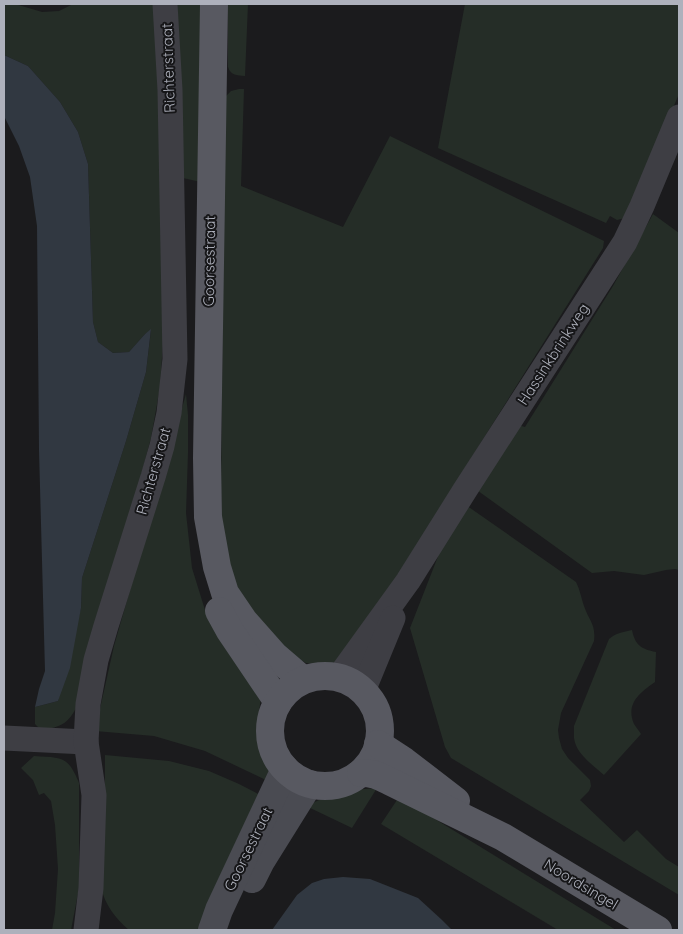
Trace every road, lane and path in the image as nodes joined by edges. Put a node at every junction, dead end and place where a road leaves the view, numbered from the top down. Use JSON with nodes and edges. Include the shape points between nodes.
{"nodes":[{"id":1,"x":165,"y":4,"type":"edge"},
{"id":2,"x":214,"y":4,"type":"edge"},
{"id":3,"x":679,"y":117,"type":"edge"},
{"id":4,"x":208,"y":518,"type":"junction"},
{"id":5,"x":408,"y":581,"type":"junction"},
{"id":6,"x":338,"y":678,"type":"junction"},
{"id":7,"x":303,"y":680,"type":"junction"},
{"id":8,"x":363,"y":691,"type":"junction"},
{"id":9,"x":278,"y":702,"type":"junction"},
{"id":10,"x":4,"y":738,"type":"edge"},
{"id":11,"x":86,"y":742,"type":"junction"},
{"id":12,"x":378,"y":744,"type":"junction"},
{"id":13,"x":285,"y":769,"type":"junction"},
{"id":14,"x":360,"y":773,"type":"junction"},
{"id":15,"x":309,"y":784,"type":"junction"},
{"id":16,"x":503,"y":837,"type":"junction"},
{"id":17,"x":86,"y":930,"type":"edge"},
{"id":18,"x":212,"y":930,"type":"edge"},
{"id":19,"x":230,"y":930,"type":"edge"},
{"id":20,"x":658,"y":930,"type":"edge"}],
"edges":[{"from":1,"to":11,"type":"street","name":"Richterstraat","via":[[170,90],[172,388],[153,477],[96,660],[88,704]]},
{"from":2,"to":4,"type":"main road","name":"Goorsestraat"},
{"from":3,"to":5,"type":"street","name":"Hassinkbrinkweg","via":[[625,242]]},
{"from":4,"to":7,"type":"main road","name":"Goorsestraat","via":[[225,593],[244,621],[275,656]]},
{"from":4,"to":9,"type":"main road","name":"Goorsestraat","via":[[202,547],[212,595],[230,631]]},
{"from":5,"to":6,"type":"street","name":"Hassinkbrinkweg"},
{"from":5,"to":8,"type":"street","name":"Hassinkbrinkweg"},
{"from":6,"to":7,"type":"main road","via":[[317,676]]},
{"from":6,"to":8,"type":"main road"},
{"from":7,"to":9,"type":"main road","via":[[292,686]]},
{"from":8,"to":12,"type":"main road","via":[[379,721]]},
{"from":9,"to":13,"type":"main road","via":[[271,718],[270,736],[275,755]]},
{"from":10,"to":11,"type":"street"},
{"from":11,"to":17,"type":"street","name":"Richterstraat","via":[[94,795],[91,888]]},
{"from":12,"to":14,"type":"main road","via":[[372,760]]},
{"from":12,"to":16,"type":"main road","name":"Noordsingel"},
{"from":13,"to":15,"type":"main road"},
{"from":13,"to":18,"type":"main road","name":"Goorsestraat"},
{"from":14,"to":15,"type":"main road","via":[[341,784]]},
{"from":14,"to":16,"type":"main road","name":"Noordsingel","via":[[379,775]]},
{"from":15,"to":19,"type":"main road","name":"Goorsestraat","via":[[261,861]]},
{"from":16,"to":20,"type":"main road","name":"Noordsingel"}]}
